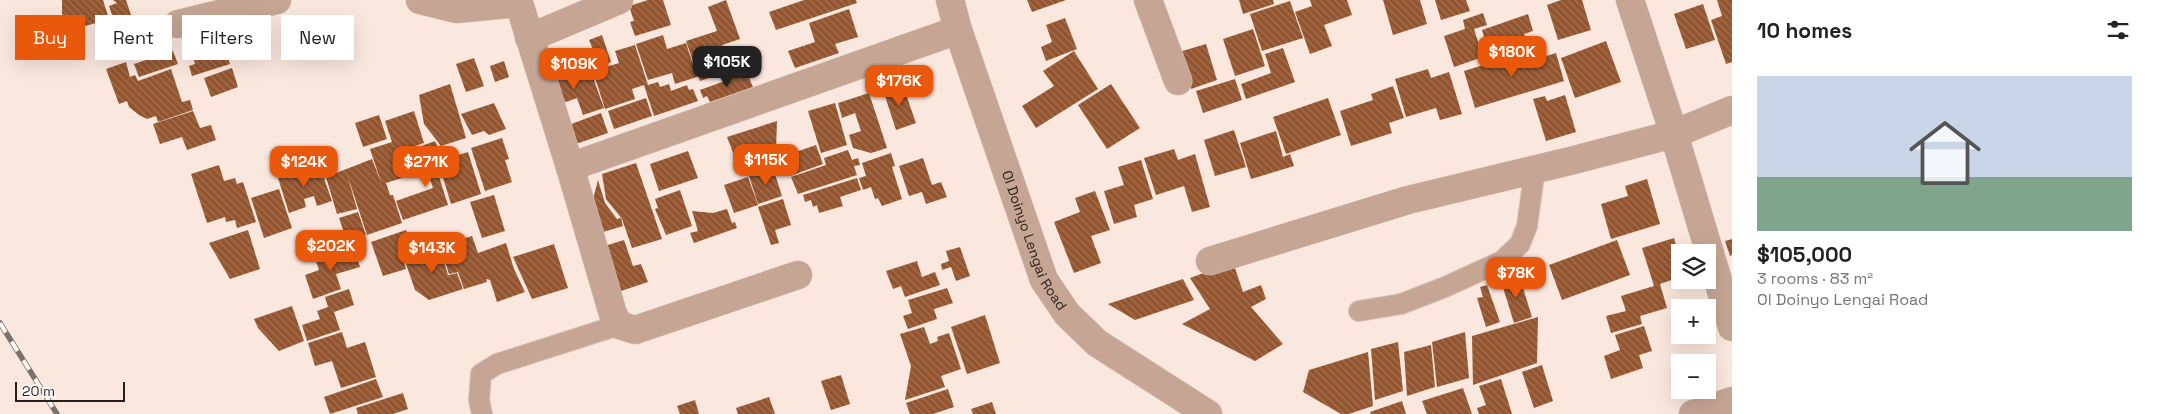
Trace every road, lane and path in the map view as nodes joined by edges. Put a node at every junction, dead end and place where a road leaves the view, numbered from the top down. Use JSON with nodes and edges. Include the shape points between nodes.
{"nodes":[{"id":1,"x":277,"y":0,"type":"edge"},
{"id":2,"x":420,"y":0,"type":"edge"},
{"id":3,"x":619,"y":0,"type":"edge"},
{"id":4,"x":950,"y":0,"type":"edge"},
{"id":5,"x":1148,"y":0,"type":"edge"},
{"id":6,"x":1630,"y":0,"type":"edge"},
{"id":7,"x":519,"y":2,"type":"edge"},
{"id":8,"x":178,"y":24,"type":"dead end"},
{"id":9,"x":958,"y":30,"type":"junction"},
{"id":10,"x":529,"y":38,"type":"junction"},
{"id":11,"x":1178,"y":81,"type":"dead end"},
{"id":12,"x":1732,"y":110,"type":"edge"},
{"id":13,"x":1674,"y":134,"type":"junction"},
{"id":14,"x":570,"y":167,"type":"junction"},
{"id":15,"x":1536,"y":168,"type":"junction"},
{"id":16,"x":1210,"y":261,"type":"dead end"},
{"id":17,"x":798,"y":275,"type":"dead end"},
{"id":18,"x":1359,"y":311,"type":"dead end"},
{"id":19,"x":619,"y":325,"type":"junction"},
{"id":20,"x":1732,"y":327,"type":"edge"},
{"id":21,"x":1732,"y":401,"type":"edge"},
{"id":22,"x":1700,"y":413,"type":"edge"},
{"id":23,"x":482,"y":414,"type":"edge"},
{"id":24,"x":1208,"y":414,"type":"edge"}],
"edges":[{"from":1,"to":8,"type":"street"},
{"from":2,"to":7,"type":"street","via":[[456,9]]},
{"from":3,"to":10,"type":"street"},
{"from":4,"to":9,"type":"street","name":"Ol Doinyo Lengai Road"},
{"from":5,"to":11,"type":"street"},
{"from":6,"to":13,"type":"street"},
{"from":7,"to":10,"type":"street"},
{"from":9,"to":14,"type":"street"},
{"from":9,"to":24,"type":"street","name":"Ol Doinyo Lengai Road","via":[[1044,280],[1067,314],[1097,343]]},
{"from":10,"to":14,"type":"street"},
{"from":12,"to":13,"type":"street"},
{"from":13,"to":15,"type":"street"},
{"from":13,"to":20,"type":"street"},
{"from":14,"to":19,"type":"street","via":[[612,314]]},
{"from":15,"to":16,"type":"street","via":[[1408,200]]},
{"from":15,"to":18,"type":"lane","via":[[1527,226],[1520,244],[1502,261],[1401,304]]},
{"from":17,"to":19,"type":"street","via":[[635,330]]},
{"from":19,"to":23,"type":"lane","via":[[497,364],[480,374]]},
{"from":21,"to":22,"type":"street"}]}
